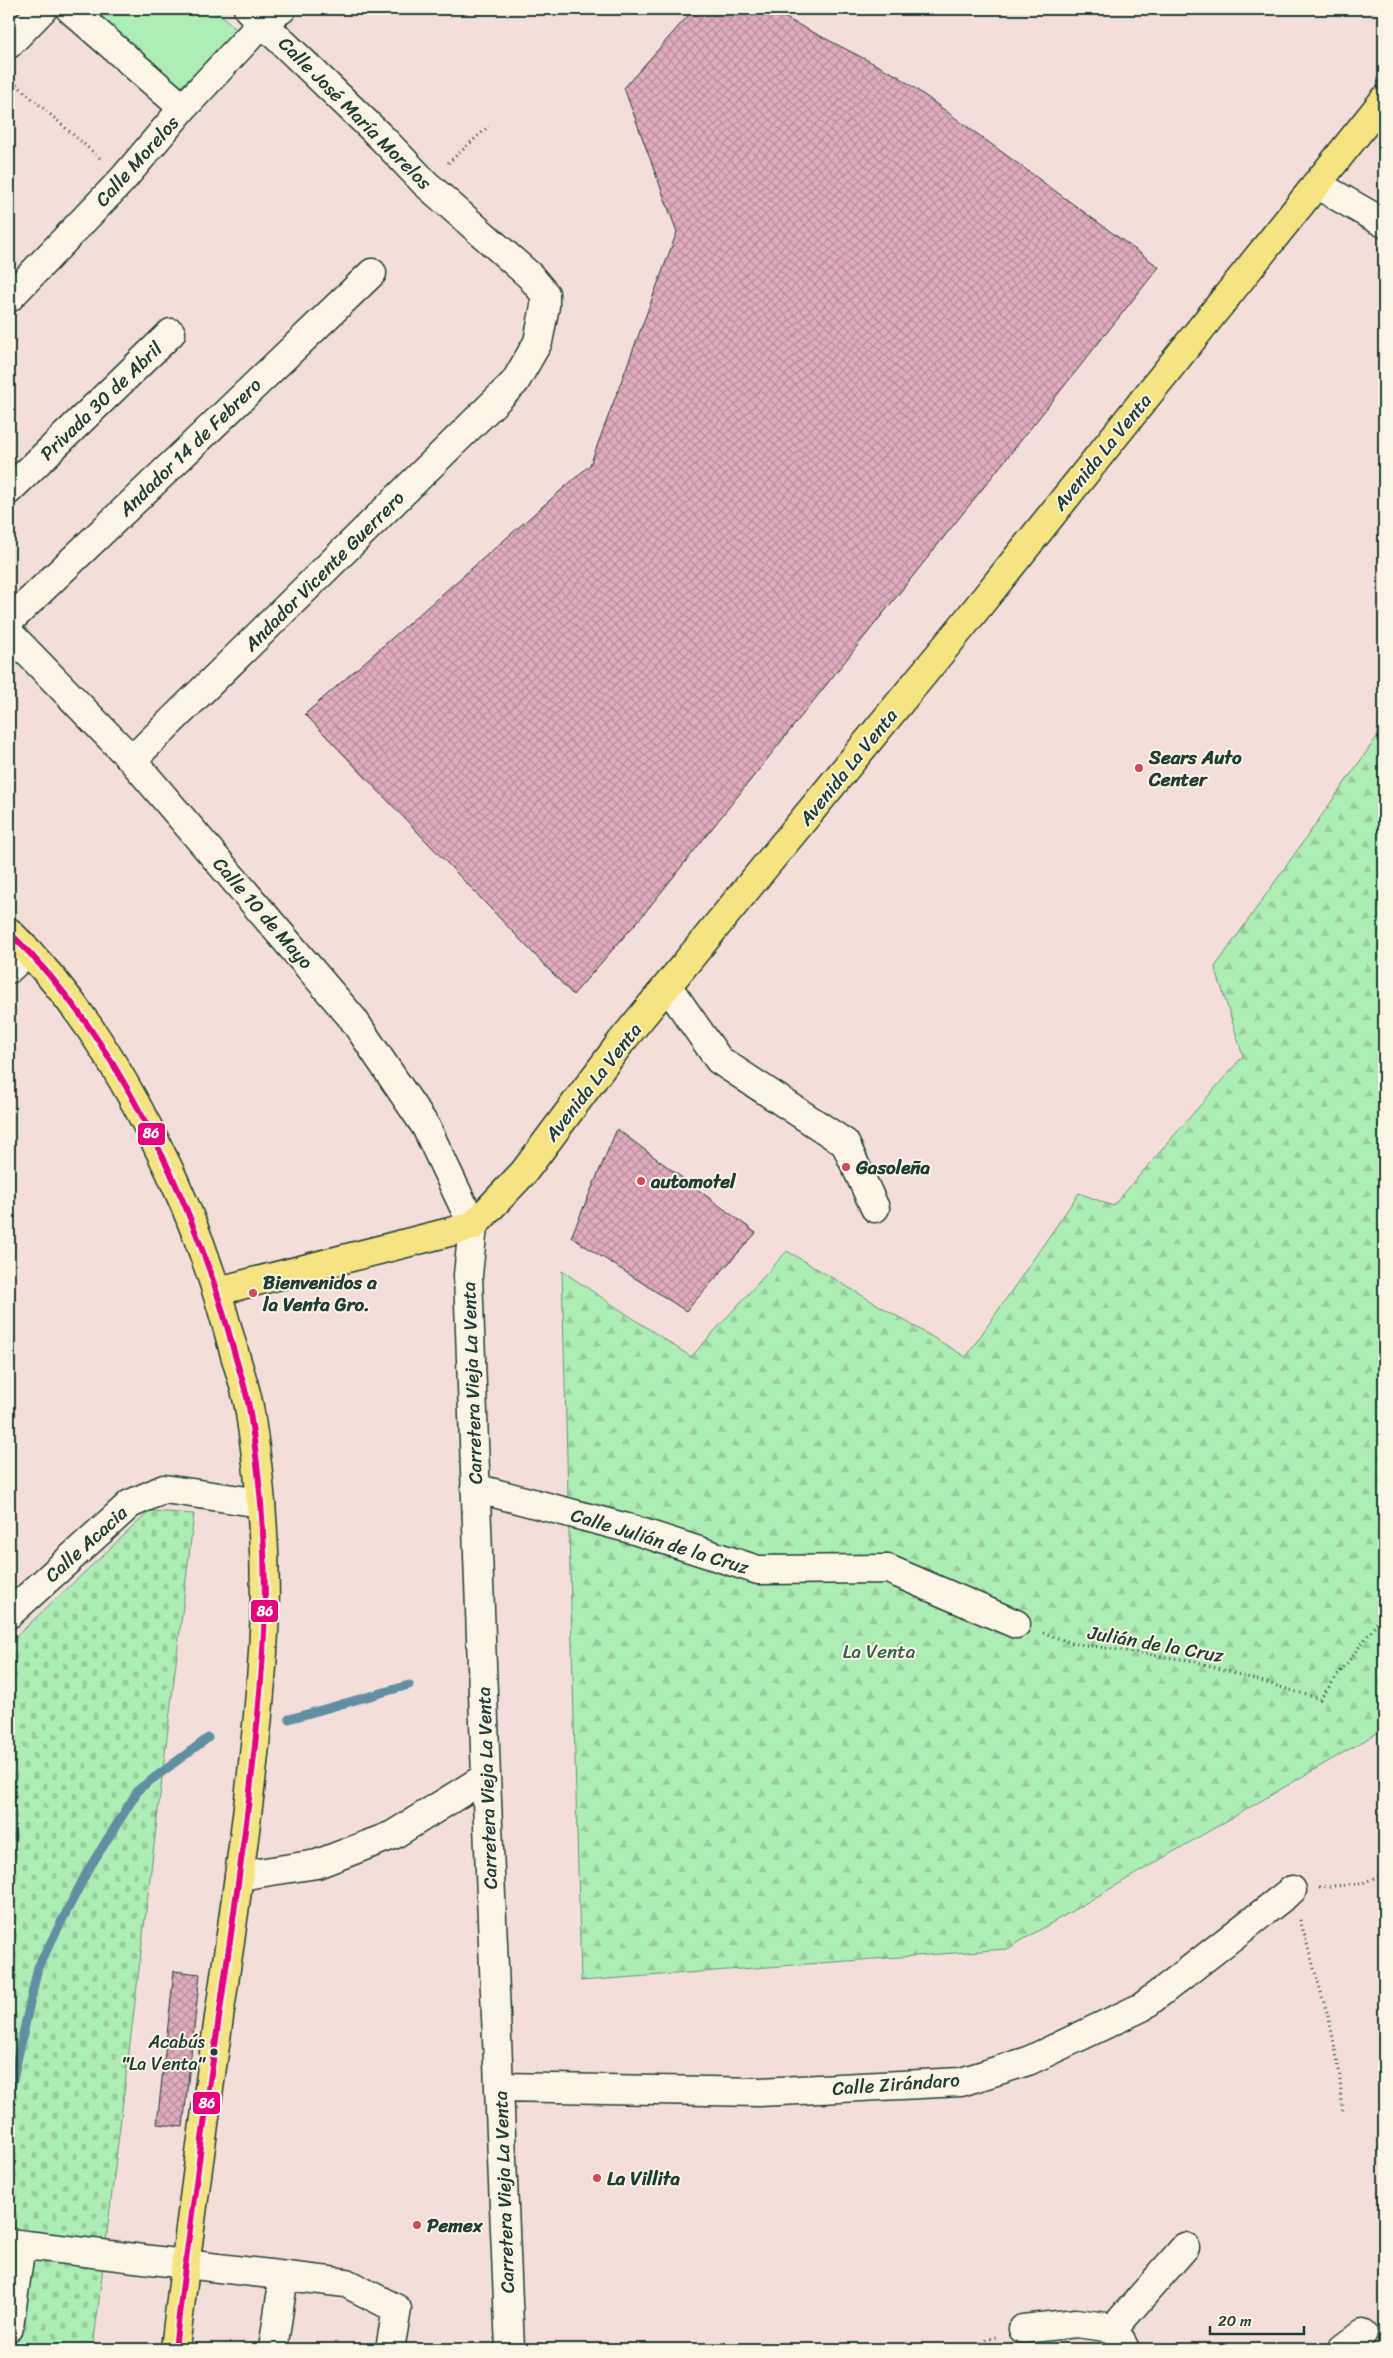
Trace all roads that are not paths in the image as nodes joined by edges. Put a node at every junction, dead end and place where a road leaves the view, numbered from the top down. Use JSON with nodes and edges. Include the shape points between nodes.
{"nodes":[{"id":1,"x":43,"y":9,"type":"edge"},
{"id":2,"x":70,"y":9,"type":"edge"},
{"id":3,"x":264,"y":13,"type":"edge"},
{"id":4,"x":9,"y":44,"type":"edge"},
{"id":5,"x":1384,"y":100,"type":"edge"},
{"id":6,"x":183,"y":108,"type":"junction"},
{"id":7,"x":1316,"y":184,"type":"junction"},
{"id":8,"x":1384,"y":223,"type":"edge"},
{"id":9,"x":372,"y":273,"type":"dead end"},
{"id":10,"x":530,"y":276,"type":"joint"},
{"id":11,"x":9,"y":298,"type":"edge"},
{"id":12,"x":171,"y":333,"type":"dead end"},
{"id":13,"x":9,"y":490,"type":"edge"},
{"id":14,"x":9,"y":621,"type":"edge"},
{"id":15,"x":9,"y":633,"type":"edge"},
{"id":16,"x":132,"y":760,"type":"junction"},
{"id":17,"x":9,"y":932,"type":"edge"},
{"id":18,"x":28,"y":951,"type":"junction"},
{"id":19,"x":9,"y":969,"type":"edge"},
{"id":20,"x":668,"y":987,"type":"junction"},
{"id":21,"x":875,"y":1208,"type":"dead end"},
{"id":22,"x":472,"y":1226,"type":"junction"},
{"id":23,"x":218,"y":1291,"type":"junction"},
{"id":24,"x":476,"y":1488,"type":"junction"},
{"id":25,"x":261,"y":1503,"type":"junction"},
{"id":26,"x":9,"y":1614,"type":"edge"},
{"id":27,"x":1016,"y":1624,"type":"road end"},
{"id":28,"x":486,"y":1777,"type":"junction"},
{"id":29,"x":239,"y":1876,"type":"junction"},
{"id":30,"x":1292,"y":1890,"type":"road end"},
{"id":31,"x":499,"y":2087,"type":"junction"},
{"id":32,"x":15,"y":2244,"type":"edge"},
{"id":33,"x":1185,"y":2247,"type":"dead end"},
{"id":34,"x":185,"y":2265,"type":"junction"},
{"id":35,"x":284,"y":2276,"type":"junction"},
{"id":36,"x":9,"y":2327,"type":"edge"},
{"id":37,"x":1023,"y":2330,"type":"dead end"},
{"id":38,"x":1119,"y":2339,"type":"edge"},
{"id":39,"x":175,"y":2349,"type":"edge"},
{"id":40,"x":273,"y":2349,"type":"edge"},
{"id":41,"x":390,"y":2349,"type":"edge"},
{"id":42,"x":510,"y":2349,"type":"edge"}],
"edges":[{"from":1,"to":4,"type":"street"},
{"from":2,"to":6,"type":"street"},
{"from":3,"to":6,"type":"street","name":"Calle Morelos"},
{"from":3,"to":10,"type":"street","name":"Calle José María Morelos","via":[[425,183]]},
{"from":5,"to":7,"type":"main road","name":"Avenida La Venta"},
{"from":6,"to":11,"type":"street","name":"Calle Morelos","via":[[122,179]]},
{"from":7,"to":8,"type":"street"},
{"from":7,"to":20,"type":"main road","name":"Avenida La Venta","via":[[962,628]]},
{"from":9,"to":14,"type":"street","name":"Andador 14 de Febrero"},
{"from":10,"to":16,"type":"street","name":"Andador Vicente Guerrero","via":[[545,294],[545,306],[538,342],[516,382]]},
{"from":12,"to":13,"type":"street","name":"Privada 30 de Abril"},
{"from":15,"to":16,"type":"street","name":"Calle 10 de Mayo"},
{"from":16,"to":22,"type":"street","name":"Calle 10 de Mayo","via":[[353,1019],[426,1127]]},
{"from":17,"to":18,"type":"main road"},
{"from":18,"to":19,"type":"street"},
{"from":18,"to":23,"type":"main road","via":[[72,1001],[125,1081],[174,1177]]},
{"from":20,"to":21,"type":"street","via":[[719,1060],[845,1143]]},
{"from":20,"to":22,"type":"main road","name":"Avenida La Venta","via":[[621,1042],[524,1172]]},
{"from":22,"to":23,"type":"main road"},
{"from":22,"to":24,"type":"street","name":"Carretera Vieja La Venta","via":[[468,1274]]},
{"from":23,"to":25,"type":"main road","via":[[250,1409]]},
{"from":24,"to":27,"type":"street","name":"Calle Julián de la Cruz","via":[[631,1529],[758,1570],[888,1569]]},
{"from":24,"to":28,"type":"street","name":"Carretera Vieja La Venta"},
{"from":25,"to":26,"type":"street","name":"Calle Acacia","via":[[164,1489],[130,1504]]},
{"from":25,"to":29,"type":"main road","via":[[263,1650]]},
{"from":28,"to":29,"type":"street","via":[[393,1835],[317,1864]]},
{"from":28,"to":31,"type":"street","name":"Carretera Vieja La Venta"},
{"from":29,"to":34,"type":"main road"},
{"from":30,"to":31,"type":"street","name":"Calle Zirándaro","via":[[1142,2007],[1028,2061],[961,2082],[759,2092]]},
{"from":31,"to":42,"type":"street","name":"Carretera Vieja La Venta"},
{"from":32,"to":34,"type":"street"},
{"from":32,"to":36,"type":"street"},
{"from":33,"to":38,"type":"street"},
{"from":34,"to":35,"type":"street"},
{"from":34,"to":39,"type":"main road"},
{"from":35,"to":40,"type":"street"},
{"from":35,"to":41,"type":"street","via":[[346,2283],[397,2309]]},
{"from":37,"to":38,"type":"street","via":[[1076,2323]]}]}
